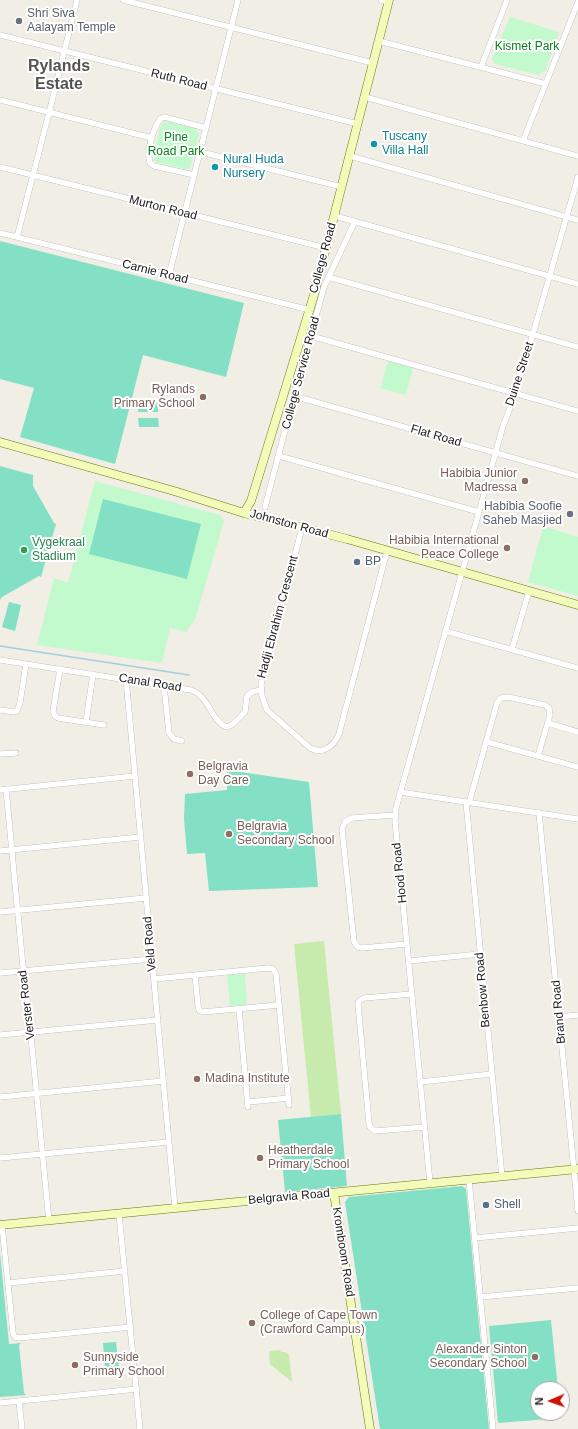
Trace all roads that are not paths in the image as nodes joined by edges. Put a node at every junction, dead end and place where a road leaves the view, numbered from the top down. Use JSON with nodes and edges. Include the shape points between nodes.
{"nodes":[{"id":1,"x":76,"y":0,"type":"edge"},
{"id":2,"x":123,"y":0,"type":"edge"},
{"id":3,"x":238,"y":0,"type":"edge"},
{"id":4,"x":507,"y":0,"type":"edge"},
{"id":5,"x":386,"y":1,"type":"edge"},
{"id":6,"x":578,"y":2,"type":"edge"},
{"id":7,"x":232,"y":27,"type":"junction"},
{"id":8,"x":0,"y":35,"type":"edge"},
{"id":9,"x":379,"y":41,"type":"junction"},
{"id":10,"x":64,"y":51,"type":"junction"},
{"id":11,"x":373,"y":63,"type":"junction"},
{"id":12,"x":481,"y":67,"type":"junction"},
{"id":13,"x":546,"y":84,"type":"junction"},
{"id":14,"x":216,"y":90,"type":"junction"},
{"id":15,"x":365,"y":97,"type":"junction"},
{"id":16,"x":0,"y":100,"type":"edge"},
{"id":17,"x":49,"y":113,"type":"junction"},
{"id":18,"x":358,"y":124,"type":"junction"},
{"id":19,"x":206,"y":128,"type":"junction"},
{"id":20,"x":152,"y":138,"type":"junction"},
{"id":21,"x":523,"y":141,"type":"junction"},
{"id":22,"x":200,"y":152,"type":"junction"},
{"id":23,"x":350,"y":156,"type":"junction"},
{"id":24,"x":578,"y":156,"type":"edge"},
{"id":25,"x":0,"y":167,"type":"edge"},
{"id":26,"x":32,"y":175,"type":"junction"},
{"id":27,"x":194,"y":175,"type":"junction"},
{"id":28,"x":578,"y":177,"type":"edge"},
{"id":29,"x":342,"y":187,"type":"junction"},
{"id":30,"x":185,"y":213,"type":"junction"},
{"id":31,"x":334,"y":216,"type":"junction"},
{"id":32,"x":566,"y":217,"type":"junction"},
{"id":33,"x":578,"y":220,"type":"edge"},
{"id":34,"x":355,"y":221,"type":"junction"},
{"id":35,"x":0,"y":233,"type":"edge"},
{"id":36,"x":17,"y":237,"type":"junction"},
{"id":37,"x":326,"y":248,"type":"junction"},
{"id":38,"x":169,"y":274,"type":"junction"},
{"id":39,"x":549,"y":276,"type":"junction"},
{"id":40,"x":328,"y":277,"type":"junction"},
{"id":41,"x":578,"y":284,"type":"edge"},
{"id":42,"x":310,"y":310,"type":"junction"},
{"id":43,"x":533,"y":335,"type":"junction"},
{"id":44,"x":311,"y":336,"type":"junction"},
{"id":45,"x":578,"y":347,"type":"edge"},
{"id":46,"x":516,"y":393,"type":"junction"},
{"id":47,"x":294,"y":396,"type":"junction"},
{"id":48,"x":578,"y":411,"type":"edge"},
{"id":49,"x":0,"y":442,"type":"edge"},
{"id":50,"x":496,"y":452,"type":"junction"},
{"id":51,"x":278,"y":456,"type":"junction"},
{"id":52,"x":578,"y":476,"type":"edge"},
{"id":53,"x":265,"y":507,"type":"dead end"},
{"id":54,"x":479,"y":512,"type":"junction"},
{"id":55,"x":244,"y":513,"type":"junction"},
{"id":56,"x":302,"y":528,"type":"junction"},
{"id":57,"x":387,"y":551,"type":"junction"},
{"id":58,"x":462,"y":572,"type":"junction"},
{"id":59,"x":529,"y":591,"type":"junction"},
{"id":60,"x":578,"y":605,"type":"edge"},
{"id":61,"x":445,"y":631,"type":"junction"},
{"id":62,"x":512,"y":649,"type":"junction"},
{"id":63,"x":0,"y":660,"type":"edge"},
{"id":64,"x":26,"y":664,"type":"junction"},
{"id":65,"x":578,"y":668,"type":"edge"},
{"id":66,"x":60,"y":669,"type":"junction"},
{"id":67,"x":93,"y":674,"type":"junction"},
{"id":68,"x":126,"y":679,"type":"junction"},
{"id":69,"x":164,"y":686,"type":"junction"},
{"id":70,"x":261,"y":690,"type":"junction"},
{"id":71,"x":0,"y":710,"type":"edge"},
{"id":72,"x":86,"y":722,"type":"junction"},
{"id":73,"x":548,"y":723,"type":"junction"},
{"id":74,"x":104,"y":725,"type":"dead end"},
{"id":75,"x":578,"y":732,"type":"edge"},
{"id":76,"x":182,"y":741,"type":"dead end"},
{"id":77,"x":487,"y":742,"type":"junction"},
{"id":78,"x":16,"y":753,"type":"dead end"},
{"id":79,"x":0,"y":754,"type":"edge"},
{"id":80,"x":538,"y":756,"type":"junction"},
{"id":81,"x":578,"y":767,"type":"edge"},
{"id":82,"x":135,"y":776,"type":"junction"},
{"id":83,"x":3,"y":789,"type":"edge"},
{"id":84,"x":400,"y":792,"type":"junction"},
{"id":85,"x":468,"y":802,"type":"junction"},
{"id":86,"x":540,"y":813,"type":"junction"},
{"id":87,"x":395,"y":815,"type":"junction"},
{"id":88,"x":578,"y":819,"type":"edge"},
{"id":89,"x":140,"y":837,"type":"junction"},
{"id":90,"x":12,"y":849,"type":"junction"},
{"id":91,"x":0,"y":851,"type":"edge"},
{"id":92,"x":146,"y":898,"type":"junction"},
{"id":93,"x":17,"y":910,"type":"junction"},
{"id":94,"x":0,"y":912,"type":"edge"},
{"id":95,"x":407,"y":944,"type":"junction"},
{"id":96,"x":480,"y":954,"type":"junction"},
{"id":97,"x":152,"y":959,"type":"junction"},
{"id":98,"x":409,"y":961,"type":"junction"},
{"id":99,"x":24,"y":971,"type":"junction"},
{"id":100,"x":0,"y":974,"type":"edge"},
{"id":101,"x":195,"y":975,"type":"junction"},
{"id":102,"x":154,"y":979,"type":"junction"},
{"id":103,"x":412,"y":994,"type":"junction"},
{"id":104,"x":279,"y":1005,"type":"junction"},
{"id":105,"x":239,"y":1009,"type":"junction"},
{"id":106,"x":578,"y":1015,"type":"edge"},
{"id":107,"x":559,"y":1017,"type":"junction"},
{"id":108,"x":158,"y":1020,"type":"junction"},
{"id":109,"x":30,"y":1032,"type":"junction"},
{"id":110,"x":0,"y":1035,"type":"edge"},
{"id":111,"x":492,"y":1074,"type":"junction"},
{"id":112,"x":163,"y":1081,"type":"junction"},
{"id":113,"x":421,"y":1082,"type":"junction"},
{"id":114,"x":36,"y":1093,"type":"junction"},
{"id":115,"x":0,"y":1097,"type":"edge"},
{"id":116,"x":425,"y":1127,"type":"junction"},
{"id":117,"x":169,"y":1142,"type":"junction"},
{"id":118,"x":42,"y":1154,"type":"junction"},
{"id":119,"x":0,"y":1158,"type":"edge"},
{"id":120,"x":576,"y":1170,"type":"edge"},
{"id":121,"x":502,"y":1177,"type":"junction"},
{"id":122,"x":469,"y":1180,"type":"junction"},
{"id":123,"x":430,"y":1183,"type":"junction"},
{"id":124,"x":334,"y":1193,"type":"junction"},
{"id":125,"x":175,"y":1208,"type":"junction"},
{"id":126,"x":578,"y":1211,"type":"edge"},
{"id":127,"x":120,"y":1214,"type":"junction"},
{"id":128,"x":49,"y":1220,"type":"junction"},
{"id":129,"x":1,"y":1225,"type":"edge"},
{"id":130,"x":578,"y":1228,"type":"edge"},
{"id":131,"x":475,"y":1238,"type":"junction"},
{"id":132,"x":125,"y":1271,"type":"junction"},
{"id":133,"x":8,"y":1283,"type":"junction"},
{"id":134,"x":578,"y":1288,"type":"edge"},
{"id":135,"x":480,"y":1297,"type":"junction"},
{"id":136,"x":131,"y":1327,"type":"junction"},
{"id":137,"x":137,"y":1389,"type":"junction"},
{"id":138,"x":19,"y":1401,"type":"junction"},
{"id":139,"x":0,"y":1402,"type":"edge"},
{"id":140,"x":22,"y":1429,"type":"edge"},
{"id":141,"x":140,"y":1429,"type":"edge"},
{"id":142,"x":370,"y":1429,"type":"edge"},
{"id":143,"x":493,"y":1429,"type":"edge"}],
"edges":[{"from":1,"to":10,"type":"street"},
{"from":2,"to":7,"type":"street"},
{"from":3,"to":7,"type":"street"},
{"from":4,"to":12,"type":"street"},
{"from":5,"to":9,"type":"street","name":"College Road"},
{"from":6,"to":13,"type":"street"},
{"from":7,"to":11,"type":"street"},
{"from":7,"to":14,"type":"street"},
{"from":8,"to":10,"type":"street","name":"Ruth Road"},
{"from":9,"to":11,"type":"street","name":"College Road"},
{"from":9,"to":12,"type":"street"},
{"from":10,"to":14,"type":"street","name":"Ruth Road"},
{"from":10,"to":17,"type":"street"},
{"from":11,"to":15,"type":"street","name":"College Road"},
{"from":12,"to":13,"type":"street"},
{"from":13,"to":21,"type":"street"},
{"from":14,"to":18,"type":"street","name":"Ruth Road"},
{"from":14,"to":19,"type":"street"},
{"from":15,"to":18,"type":"street","name":"College Road"},
{"from":15,"to":21,"type":"street"},
{"from":16,"to":17,"type":"street"},
{"from":17,"to":20,"type":"street"},
{"from":17,"to":26,"type":"street"},
{"from":18,"to":23,"type":"street","name":"College Road"},
{"from":19,"to":20,"type":"street","via":[[164,117],[160,119]]},
{"from":19,"to":22,"type":"street"},
{"from":20,"to":27,"type":"street","via":[[150,163]]},
{"from":21,"to":24,"type":"street"},
{"from":22,"to":27,"type":"street"},
{"from":22,"to":29,"type":"street"},
{"from":23,"to":29,"type":"street","name":"College Road"},
{"from":23,"to":32,"type":"street"},
{"from":25,"to":26,"type":"street","name":"Murton Road"},
{"from":26,"to":30,"type":"street","name":"Murton Road"},
{"from":26,"to":36,"type":"street"},
{"from":27,"to":30,"type":"street"},
{"from":28,"to":32,"type":"street","name":"Duine Street"},
{"from":29,"to":31,"type":"street","name":"College Road"},
{"from":30,"to":37,"type":"street","name":"Murton Road"},
{"from":30,"to":38,"type":"street"},
{"from":31,"to":34,"type":"street"},
{"from":31,"to":37,"type":"street","name":"College Road"},
{"from":32,"to":33,"type":"street"},
{"from":32,"to":39,"type":"street","name":"Duine Street"},
{"from":34,"to":39,"type":"street"},
{"from":34,"to":40,"type":"street","name":"College Service Road"},
{"from":35,"to":36,"type":"street","name":"Carnie Road"},
{"from":36,"to":38,"type":"street","name":"Carnie Road"},
{"from":37,"to":42,"type":"street","name":"College Road"},
{"from":38,"to":42,"type":"street","name":"Carnie Road"},
{"from":39,"to":41,"type":"street"},
{"from":39,"to":43,"type":"street","name":"Duine Street"},
{"from":40,"to":43,"type":"street"},
{"from":40,"to":44,"type":"street","name":"College Service Road"},
{"from":42,"to":55,"type":"street","name":"College Road","via":[[250,504]]},
{"from":43,"to":45,"type":"street"},
{"from":43,"to":46,"type":"street","name":"Duine Street"},
{"from":44,"to":46,"type":"street"},
{"from":44,"to":47,"type":"street","name":"College Service Road"},
{"from":46,"to":48,"type":"street"},
{"from":46,"to":50,"type":"street","name":"Duine Street","via":[[505,418]]},
{"from":47,"to":50,"type":"street","name":"Flat Road"},
{"from":47,"to":51,"type":"street","name":"College Service Road"},
{"from":49,"to":55,"type":"street","name":"Johnston Road"},
{"from":50,"to":52,"type":"street","name":"Flat Road"},
{"from":50,"to":54,"type":"street","name":"Duine Street"},
{"from":51,"to":53,"type":"street","name":"College Service Road"},
{"from":51,"to":54,"type":"street"},
{"from":54,"to":58,"type":"street","name":"Duine Street"},
{"from":55,"to":56,"type":"street","name":"Johnston Road"},
{"from":56,"to":57,"type":"street","name":"Johnston Road"},
{"from":56,"to":70,"type":"street","name":"Hadji Ebrahim Crescent","via":[[261,679]]},
{"from":57,"to":58,"type":"street","name":"Johnston Road"},
{"from":57,"to":70,"type":"street","name":"Hadji Ebrahim Crescent","via":[[337,738],[328,749],[319,751],[310,748],[268,710]]},
{"from":58,"to":59,"type":"street","name":"Johnston Road"},
{"from":58,"to":61,"type":"street","name":"Hood Road"},
{"from":59,"to":60,"type":"street","name":"Johnston Road"},
{"from":59,"to":62,"type":"street"},
{"from":61,"to":62,"type":"street"},
{"from":61,"to":84,"type":"street","name":"Hood Road"},
{"from":62,"to":65,"type":"street"},
{"from":63,"to":64,"type":"street","name":"Canal Road"},
{"from":64,"to":66,"type":"street","name":"Canal Road"},
{"from":64,"to":71,"type":"street","via":[[18,708],[14,712]]},
{"from":66,"to":67,"type":"street","name":"Canal Road"},
{"from":66,"to":72,"type":"street","via":[[54,714],[57,717]]},
{"from":67,"to":68,"type":"street","name":"Canal Road"},
{"from":67,"to":72,"type":"street"},
{"from":68,"to":69,"type":"street","name":"Canal Road"},
{"from":68,"to":82,"type":"street","name":"Veld Road"},
{"from":69,"to":70,"type":"street","name":"Canal Road","via":[[197,692],[217,720],[226,727],[232,725],[245,712],[247,696]]},
{"from":69,"to":76,"type":"street","via":[[169,733],[174,739]]},
{"from":72,"to":74,"type":"street"},
{"from":73,"to":75,"type":"street"},
{"from":73,"to":77,"type":"street","name":"Benbow Road","via":[[550,712],[547,706],[508,697],[501,698],[497,703]]},
{"from":73,"to":80,"type":"street"},
{"from":77,"to":80,"type":"street"},
{"from":77,"to":85,"type":"street","name":"Benbow Road"},
{"from":78,"to":79,"type":"street"},
{"from":80,"to":81,"type":"street"},
{"from":82,"to":83,"type":"street"},
{"from":82,"to":89,"type":"street","name":"Veld Road"},
{"from":83,"to":90,"type":"street","name":"Verster Road"},
{"from":84,"to":85,"type":"street"},
{"from":84,"to":87,"type":"street","name":"Hood Road"},
{"from":85,"to":86,"type":"street"},
{"from":85,"to":96,"type":"street","name":"Benbow Road"},
{"from":86,"to":88,"type":"street"},
{"from":86,"to":107,"type":"street","name":"Brand Road"},
{"from":87,"to":95,"type":"street","name":"Hood Road"},
{"from":87,"to":95,"type":"street","via":[[352,818],[345,822],[342,829],[354,942],[362,948]]},
{"from":89,"to":90,"type":"street"},
{"from":89,"to":92,"type":"street","name":"Veld Road"},
{"from":90,"to":91,"type":"street"},
{"from":90,"to":93,"type":"street","name":"Verster Road"},
{"from":92,"to":93,"type":"street"},
{"from":92,"to":97,"type":"street","name":"Veld Road"},
{"from":93,"to":94,"type":"street"},
{"from":93,"to":99,"type":"street","name":"Verster Road"},
{"from":95,"to":98,"type":"street","name":"Hood Road"},
{"from":96,"to":98,"type":"street"},
{"from":96,"to":111,"type":"street","name":"Benbow Road"},
{"from":97,"to":99,"type":"street"},
{"from":97,"to":102,"type":"street","name":"Veld Road"},
{"from":98,"to":103,"type":"street","name":"Hood Road"},
{"from":99,"to":100,"type":"street"},
{"from":99,"to":109,"type":"street","name":"Verster Road"},
{"from":101,"to":102,"type":"street"},
{"from":101,"to":104,"type":"street","via":[[272,969],[276,974]]},
{"from":101,"to":105,"type":"street","via":[[199,1010],[205,1012]]},
{"from":102,"to":108,"type":"street","name":"Veld Road"},
{"from":103,"to":113,"type":"street","name":"Hood Road"},
{"from":103,"to":116,"type":"street","via":[[364,998],[358,1004],[369,1123],[374,1131]]},
{"from":104,"to":105,"type":"street"},
{"from":104,"to":105,"type":"street","via":[[289,1102],[248,1104]]},
{"from":106,"to":107,"type":"street"},
{"from":107,"to":120,"type":"street","name":"Brand Road"},
{"from":108,"to":109,"type":"street"},
{"from":108,"to":112,"type":"street","name":"Veld Road"},
{"from":109,"to":110,"type":"street"},
{"from":109,"to":114,"type":"street","name":"Verster Road"},
{"from":111,"to":113,"type":"street"},
{"from":111,"to":121,"type":"street","name":"Benbow Road"},
{"from":112,"to":114,"type":"street"},
{"from":112,"to":117,"type":"street","name":"Veld Road"},
{"from":113,"to":116,"type":"street","name":"Hood Road"},
{"from":114,"to":115,"type":"street"},
{"from":114,"to":118,"type":"street","name":"Verster Road"},
{"from":116,"to":123,"type":"street","name":"Hood Road"},
{"from":117,"to":118,"type":"street"},
{"from":117,"to":125,"type":"street","name":"Veld Road"},
{"from":118,"to":119,"type":"street"},
{"from":118,"to":128,"type":"street","name":"Verster Road"},
{"from":120,"to":121,"type":"street","name":"Belgravia Road"},
{"from":120,"to":126,"type":"street","name":"Brand Road"},
{"from":121,"to":122,"type":"street","name":"Belgravia Road"},
{"from":122,"to":123,"type":"street","name":"Belgravia Road"},
{"from":122,"to":131,"type":"street"},
{"from":123,"to":124,"type":"street","name":"Belgravia Road"},
{"from":124,"to":125,"type":"street","name":"Belgravia Road"},
{"from":124,"to":142,"type":"street","name":"Kromboom Road"},
{"from":125,"to":127,"type":"street","name":"Belgravia Road"},
{"from":127,"to":128,"type":"street","name":"Belgravia Road"},
{"from":127,"to":132,"type":"street"},
{"from":128,"to":129,"type":"street","name":"Belgravia Road"},
{"from":129,"to":133,"type":"street"},
{"from":130,"to":131,"type":"street"},
{"from":131,"to":135,"type":"street"},
{"from":132,"to":133,"type":"street"},
{"from":132,"to":136,"type":"street"},
{"from":133,"to":136,"type":"street","via":[[15,1337]]},
{"from":134,"to":135,"type":"street"},
{"from":135,"to":143,"type":"street"},
{"from":136,"to":137,"type":"street"},
{"from":137,"to":138,"type":"street"},
{"from":137,"to":141,"type":"street"},
{"from":138,"to":139,"type":"street"},
{"from":138,"to":140,"type":"street"}]}
